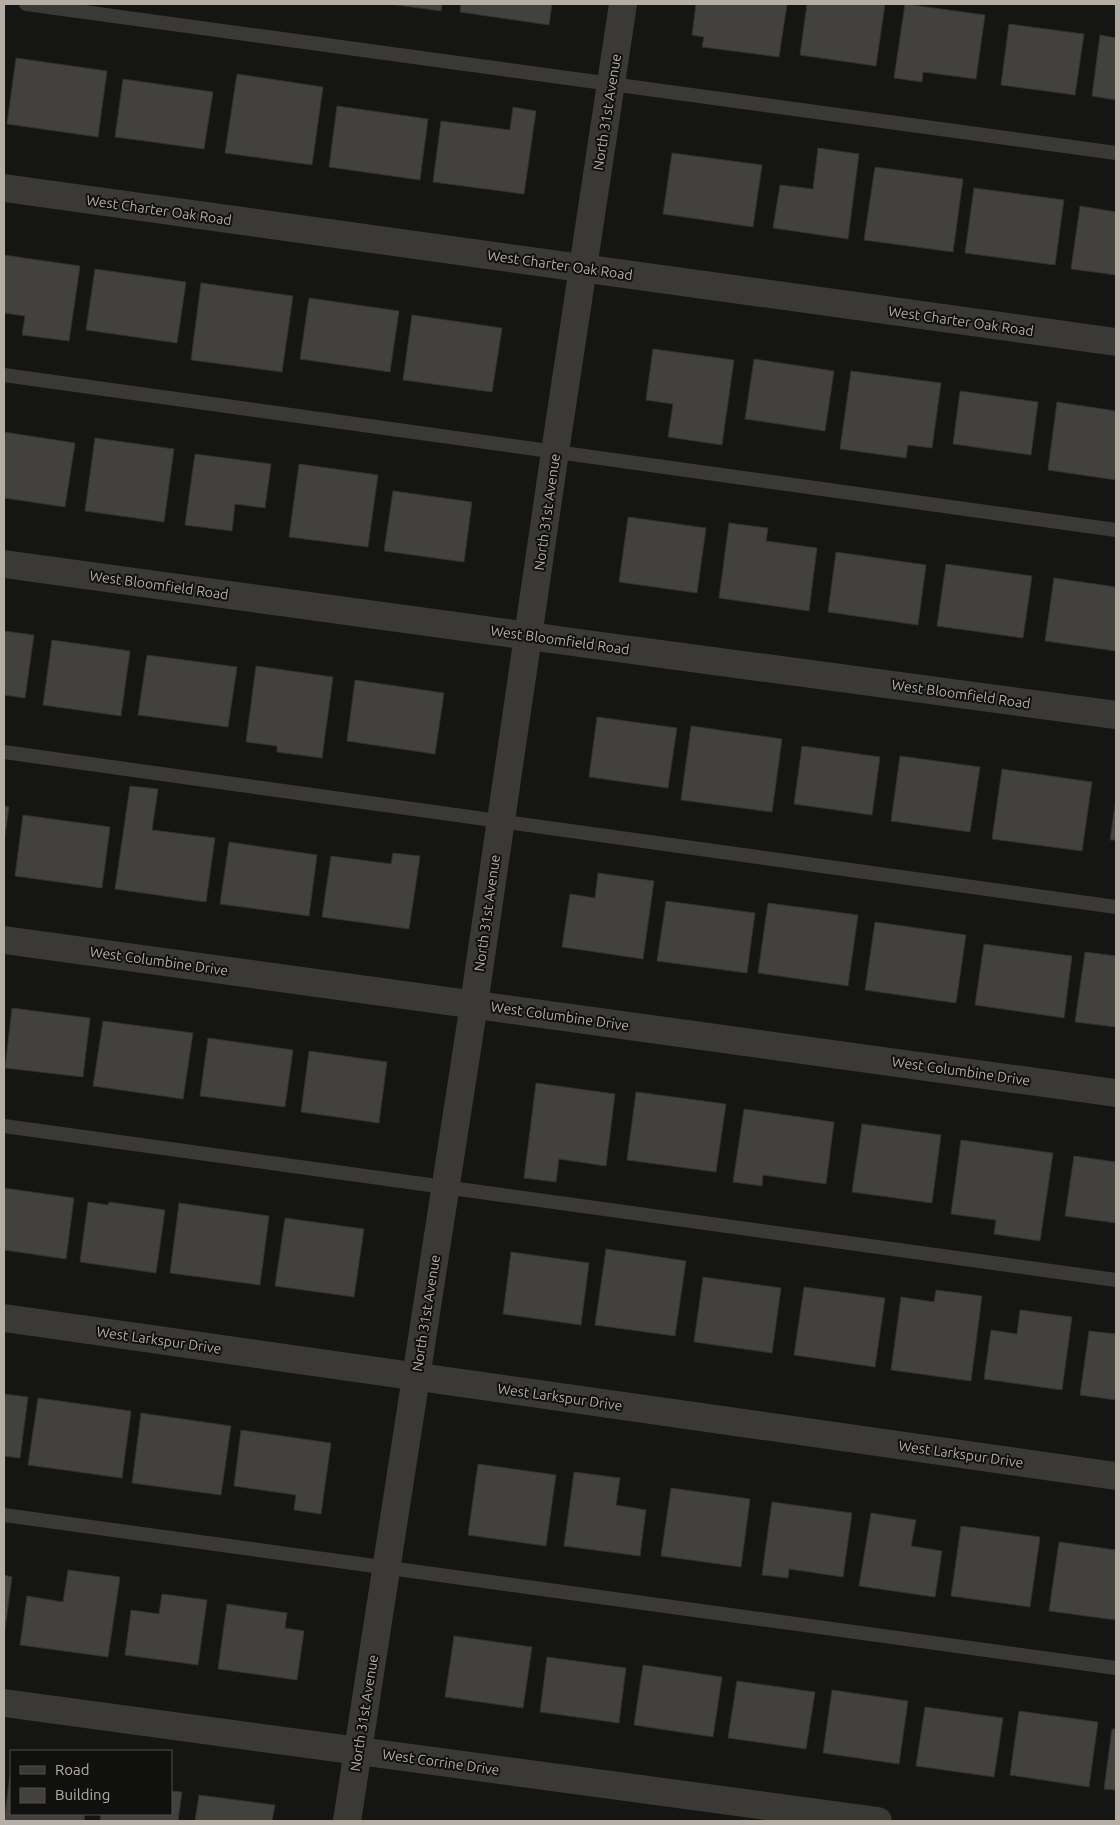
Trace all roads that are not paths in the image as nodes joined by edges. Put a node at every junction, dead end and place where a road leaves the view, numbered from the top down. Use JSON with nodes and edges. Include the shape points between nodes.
{"nodes":[{"id":1,"x":26,"y":4,"type":"edge"},
{"id":2,"x":623,"y":4,"type":"edge"},
{"id":3,"x":610,"y":84,"type":"junction"},
{"id":4,"x":1116,"y":153,"type":"edge"},
{"id":5,"x":4,"y":188,"type":"edge"},
{"id":6,"x":584,"y":268,"type":"junction"},
{"id":7,"x":1116,"y":342,"type":"edge"},
{"id":8,"x":4,"y":375,"type":"edge"},
{"id":9,"x":555,"y":452,"type":"junction"},
{"id":10,"x":1116,"y":530,"type":"edge"},
{"id":11,"x":4,"y":564,"type":"edge"},
{"id":12,"x":529,"y":636,"type":"junction"},
{"id":13,"x":1116,"y":714,"type":"edge"},
{"id":14,"x":4,"y":752,"type":"edge"},
{"id":15,"x":501,"y":820,"type":"junction"},
{"id":16,"x":1116,"y":907,"type":"edge"},
{"id":17,"x":4,"y":940,"type":"edge"},
{"id":18,"x":474,"y":1004,"type":"junction"},
{"id":19,"x":1116,"y":1093,"type":"edge"},
{"id":20,"x":4,"y":1126,"type":"edge"},
{"id":21,"x":445,"y":1187,"type":"junction"},
{"id":22,"x":1116,"y":1280,"type":"edge"},
{"id":23,"x":4,"y":1318,"type":"edge"},
{"id":24,"x":416,"y":1377,"type":"junction"},
{"id":25,"x":1116,"y":1476,"type":"edge"},
{"id":26,"x":4,"y":1515,"type":"edge"},
{"id":27,"x":386,"y":1566,"type":"junction"},
{"id":28,"x":1116,"y":1668,"type":"edge"},
{"id":29,"x":4,"y":1703,"type":"edge"},
{"id":30,"x":358,"y":1751,"type":"junction"},
{"id":31,"x":347,"y":1821,"type":"edge"},
{"id":32,"x":878,"y":1821,"type":"edge"}],
"edges":[{"from":1,"to":3,"type":"lane"},
{"from":2,"to":3,"type":"street","name":"North 31st Avenue"},
{"from":3,"to":4,"type":"lane"},
{"from":3,"to":6,"type":"street","name":"North 31st Avenue"},
{"from":5,"to":6,"type":"street","name":"West Charter Oak Road"},
{"from":6,"to":7,"type":"street","name":"West Charter Oak Road"},
{"from":6,"to":9,"type":"street","name":"North 31st Avenue"},
{"from":8,"to":9,"type":"lane"},
{"from":9,"to":10,"type":"lane"},
{"from":9,"to":12,"type":"street","name":"North 31st Avenue"},
{"from":11,"to":12,"type":"street","name":"West Bloomfield Road"},
{"from":12,"to":13,"type":"street","name":"West Bloomfield Road"},
{"from":12,"to":15,"type":"street","name":"North 31st Avenue"},
{"from":14,"to":15,"type":"lane"},
{"from":15,"to":16,"type":"lane"},
{"from":15,"to":18,"type":"street","name":"North 31st Avenue"},
{"from":17,"to":18,"type":"street","name":"West Columbine Drive"},
{"from":18,"to":19,"type":"street","name":"West Columbine Drive"},
{"from":18,"to":21,"type":"street","name":"North 31st Avenue"},
{"from":20,"to":21,"type":"lane"},
{"from":21,"to":22,"type":"lane"},
{"from":21,"to":24,"type":"street","name":"North 31st Avenue"},
{"from":23,"to":24,"type":"street","name":"West Larkspur Drive"},
{"from":24,"to":25,"type":"street","name":"West Larkspur Drive"},
{"from":24,"to":27,"type":"street","name":"North 31st Avenue"},
{"from":26,"to":27,"type":"lane"},
{"from":27,"to":28,"type":"lane"},
{"from":27,"to":30,"type":"street","name":"North 31st Avenue"},
{"from":29,"to":30,"type":"street","name":"West Corrine Drive"},
{"from":30,"to":31,"type":"street","name":"North 31st Avenue"},
{"from":30,"to":32,"type":"street","name":"West Corrine Drive"}]}
